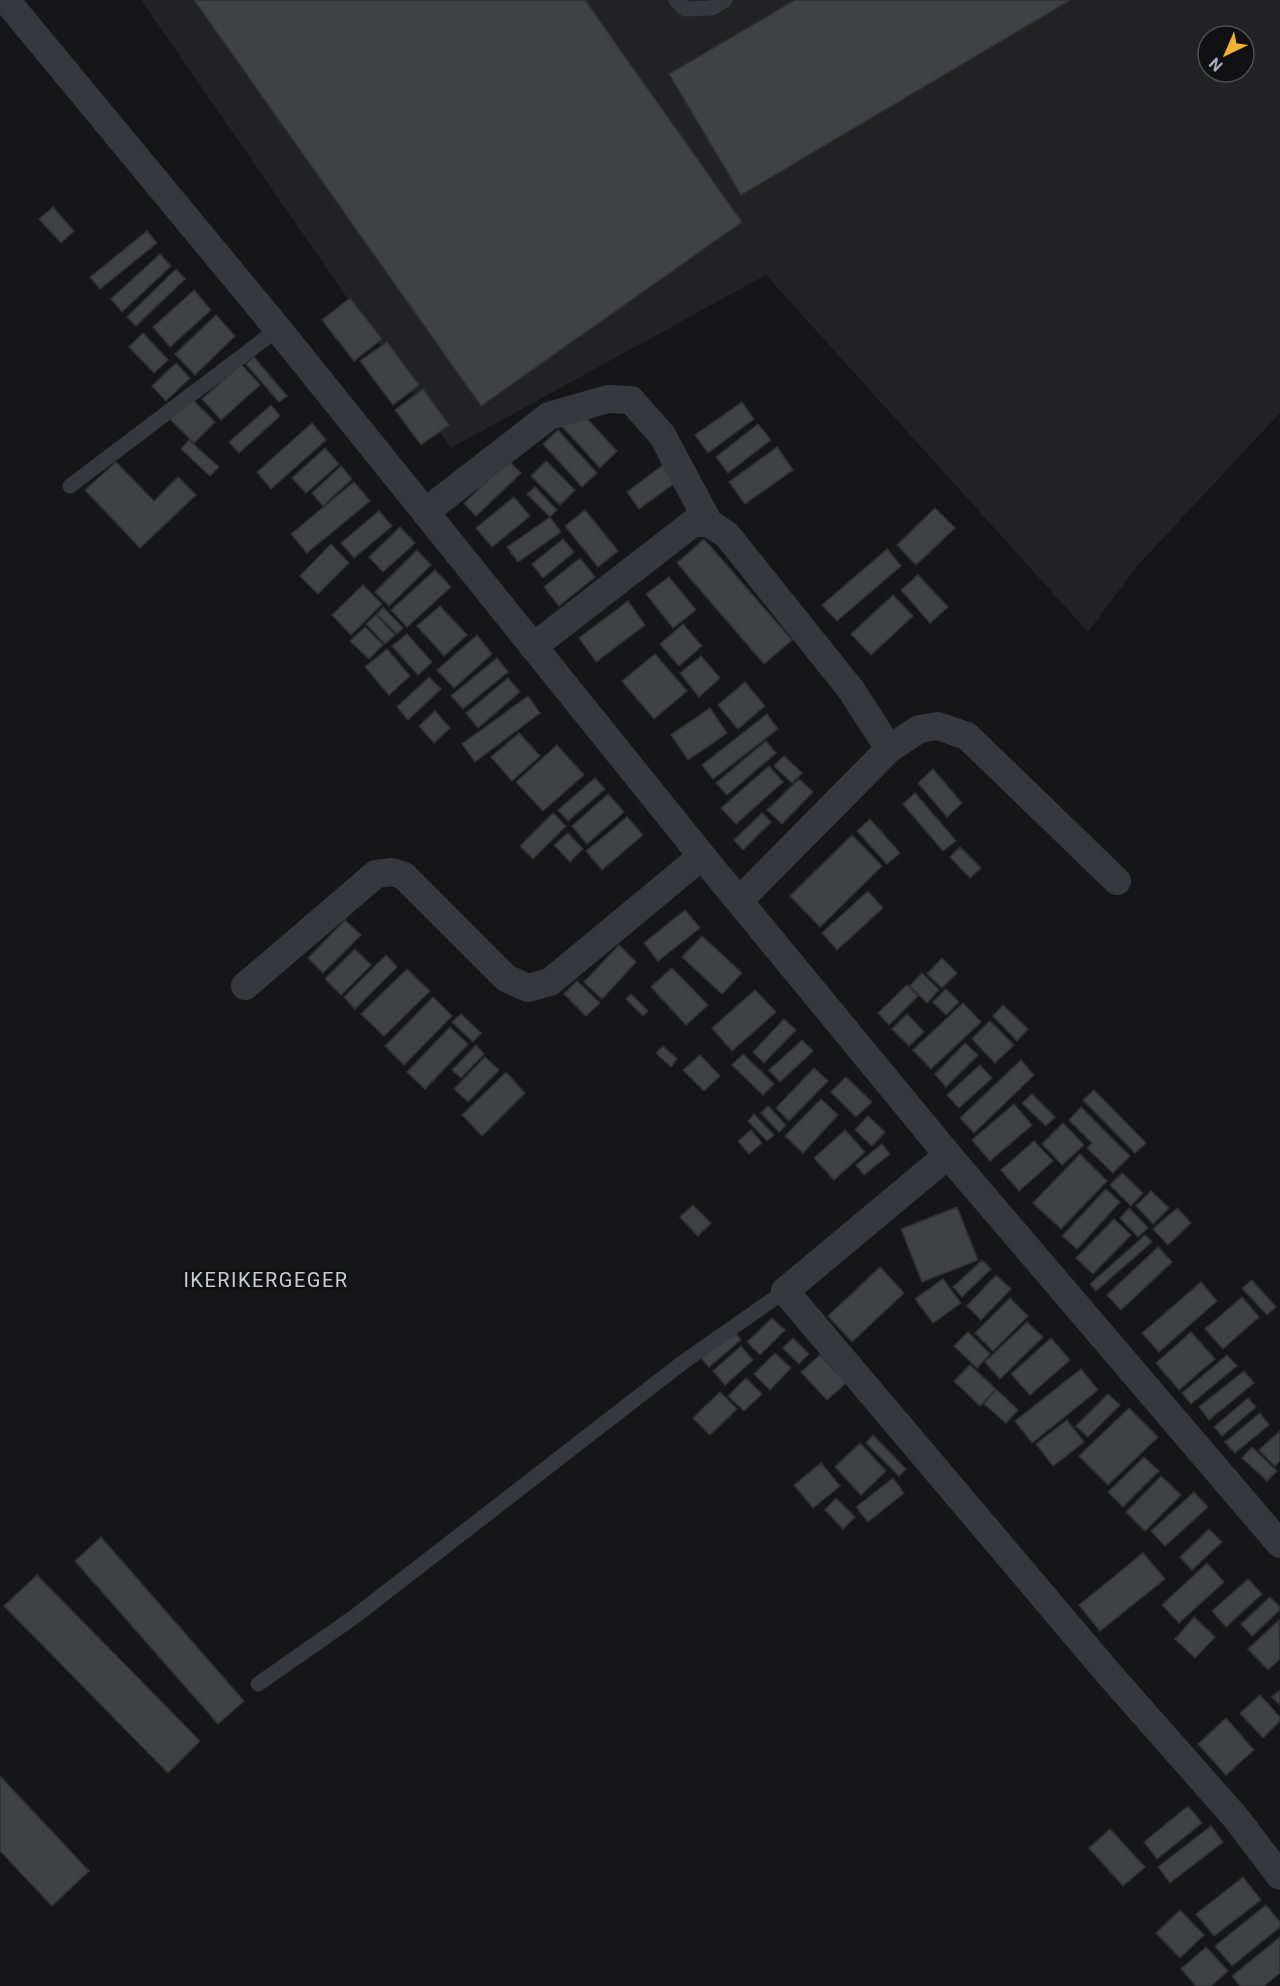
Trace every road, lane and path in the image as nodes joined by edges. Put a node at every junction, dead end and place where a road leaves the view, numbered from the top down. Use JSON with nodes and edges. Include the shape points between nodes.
{"nodes":[{"id":1,"x":6,"y":0,"type":"edge"},
{"id":2,"x":676,"y":0,"type":"edge"},
{"id":3,"x":725,"y":0,"type":"edge"},
{"id":4,"x":278,"y":329,"type":"junction"},
{"id":5,"x":70,"y":486,"type":"dead end"},
{"id":6,"x":425,"y":512,"type":"junction"},
{"id":7,"x":709,"y":522,"type":"junction"},
{"id":8,"x":533,"y":647,"type":"junction"},
{"id":9,"x":889,"y":749,"type":"junction"},
{"id":10,"x":702,"y":856,"type":"junction"},
{"id":11,"x":1117,"y":881,"type":"dead end"},
{"id":12,"x":739,"y":901,"type":"junction"},
{"id":13,"x":245,"y":986,"type":"dead end"},
{"id":14,"x":948,"y":1155,"type":"junction"},
{"id":15,"x":785,"y":1291,"type":"junction"},
{"id":16,"x":1280,"y":1544,"type":"edge"},
{"id":17,"x":258,"y":1684,"type":"dead end"},
{"id":18,"x":1280,"y":1876,"type":"edge"}],
"edges":[{"from":1,"to":4,"type":"street"},
{"from":2,"to":3,"type":"lane","via":[[685,9],[712,8]]},
{"from":4,"to":5,"type":"lane"},
{"from":4,"to":6,"type":"street"},
{"from":6,"to":7,"type":"street","via":[[549,416],[619,399],[631,400],[662,435]]},
{"from":6,"to":8,"type":"street"},
{"from":7,"to":8,"type":"street","via":[[693,523]]},
{"from":7,"to":9,"type":"street","via":[[727,535],[808,635],[852,691]]},
{"from":8,"to":10,"type":"street"},
{"from":9,"to":11,"type":"street","via":[[919,729],[938,726],[967,736]]},
{"from":9,"to":12,"type":"street"},
{"from":10,"to":12,"type":"street"},
{"from":10,"to":13,"type":"street","via":[[550,982],[528,988],[506,978],[404,876],[392,872],[376,874]]},
{"from":12,"to":14,"type":"street"},
{"from":14,"to":15,"type":"street"},
{"from":14,"to":16,"type":"street"},
{"from":15,"to":17,"type":"lane","via":[[682,1363],[354,1617]]},
{"from":15,"to":18,"type":"street","via":[[1236,1818]]}]}
